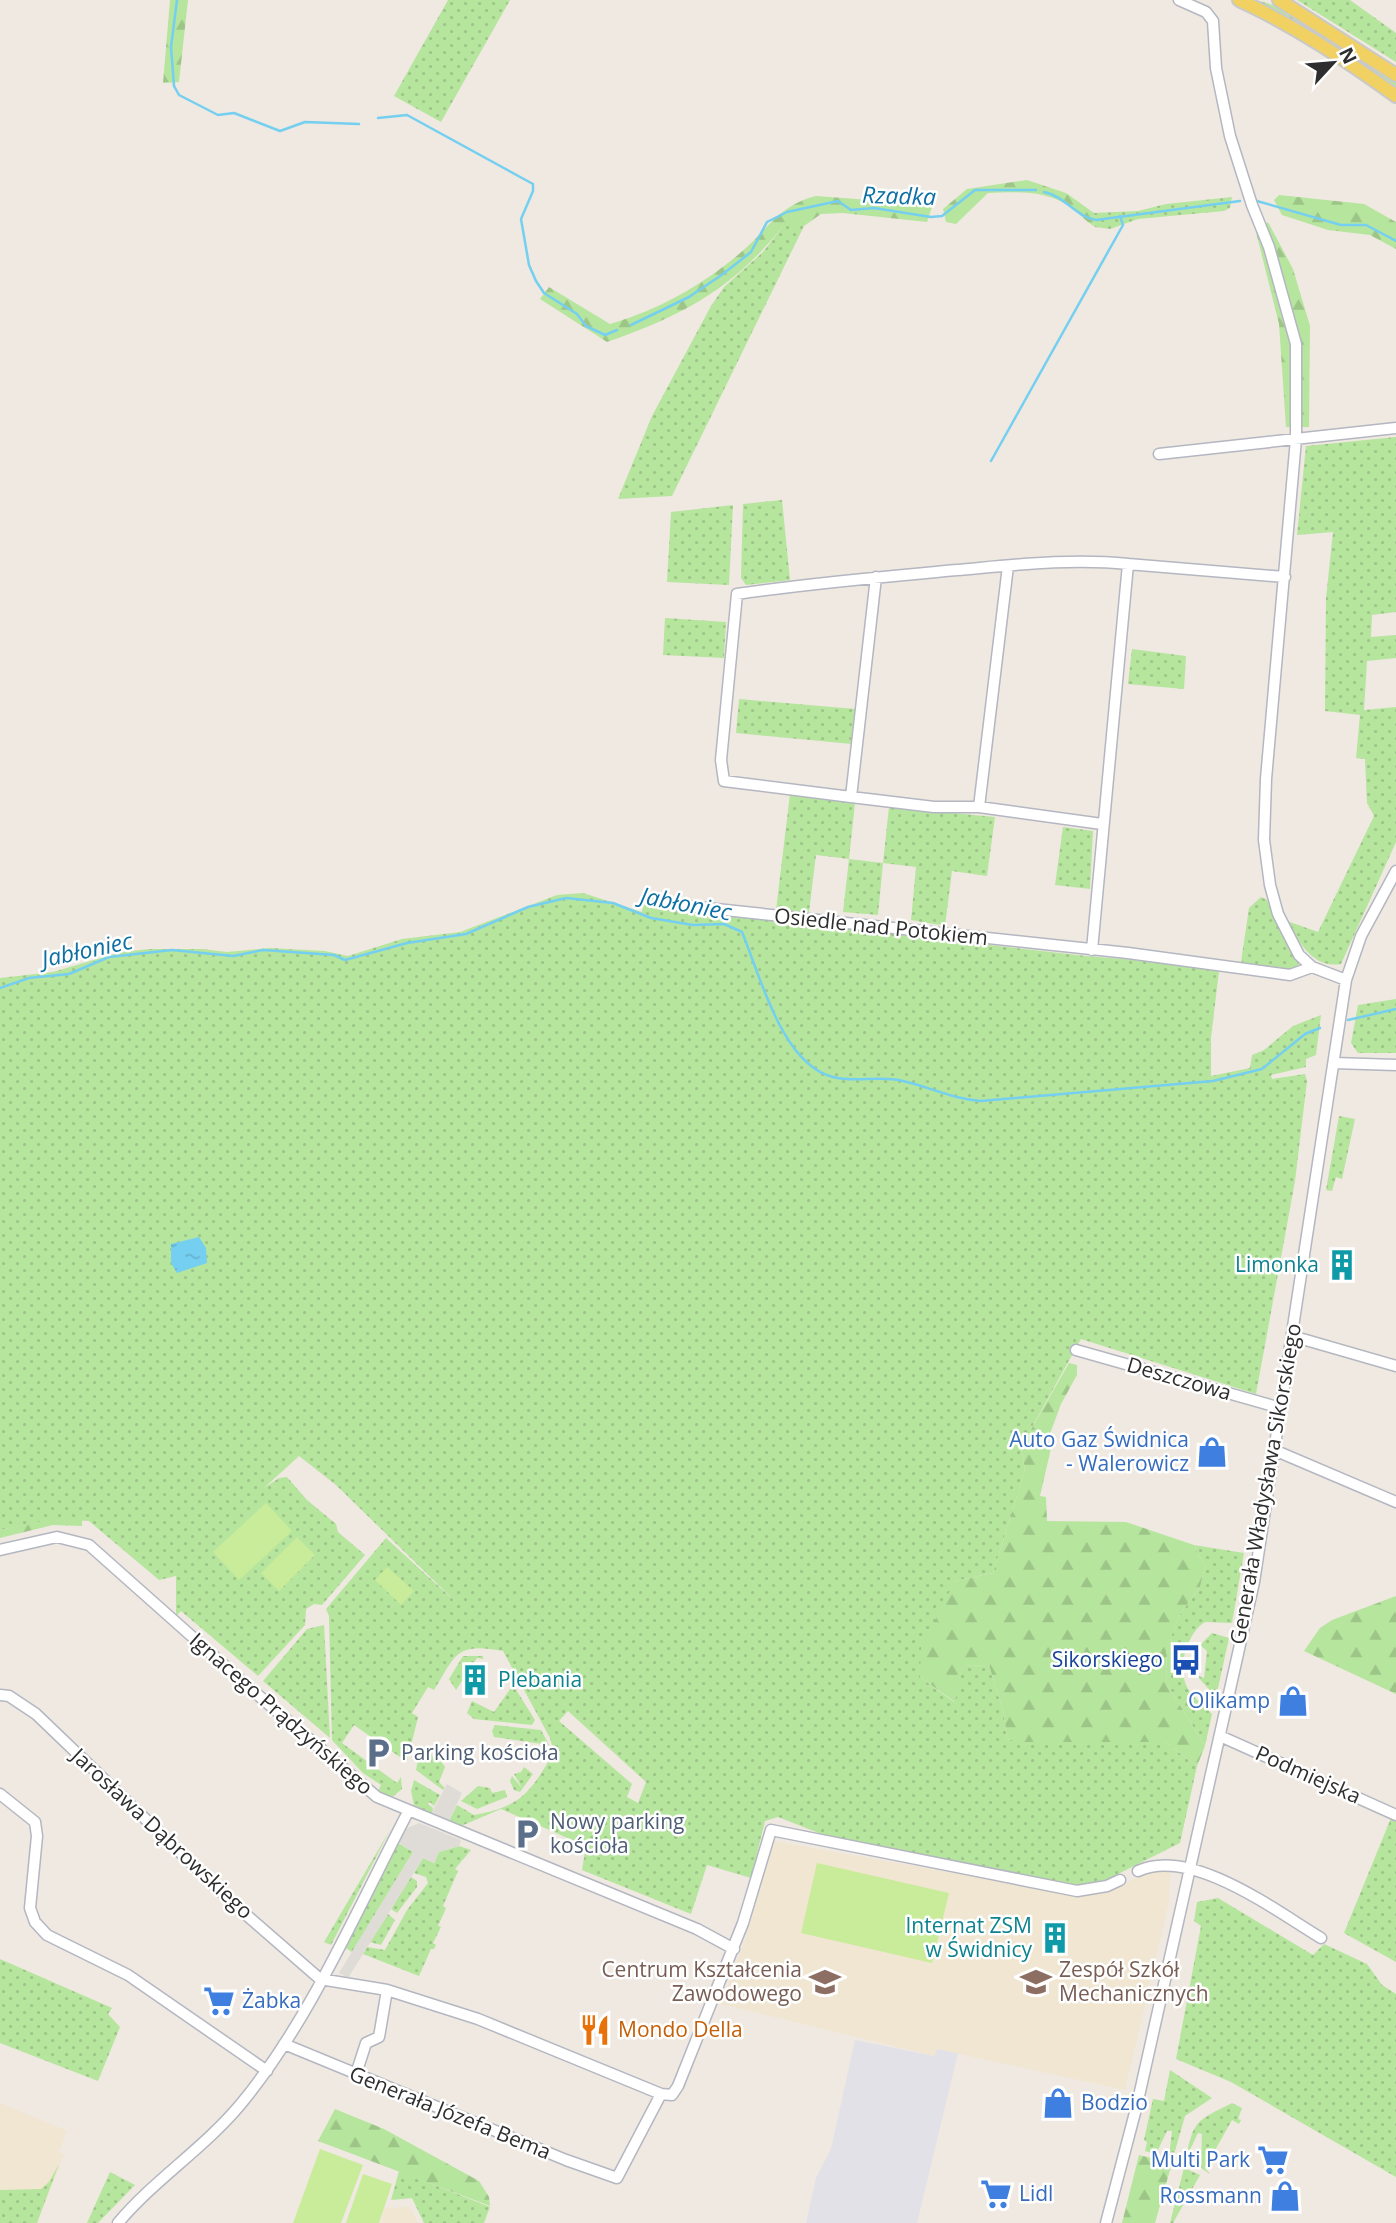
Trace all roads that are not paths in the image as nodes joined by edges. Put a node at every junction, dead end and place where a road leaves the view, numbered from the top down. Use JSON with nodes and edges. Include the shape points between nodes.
{"nodes":[{"id":1,"x":1179,"y":0,"type":"edge"},
{"id":2,"x":1239,"y":0,"type":"edge"},
{"id":3,"x":1279,"y":0,"type":"edge"},
{"id":4,"x":1396,"y":75,"type":"edge"},
{"id":5,"x":1396,"y":96,"type":"edge"},
{"id":6,"x":1396,"y":428,"type":"edge"},
{"id":7,"x":1296,"y":439,"type":"junction"},
{"id":8,"x":1159,"y":454,"type":"dead end"},
{"id":9,"x":1128,"y":564,"type":"junction"},
{"id":10,"x":1008,"y":566,"type":"junction"},
{"id":11,"x":876,"y":577,"type":"junction"},
{"id":12,"x":1285,"y":577,"type":"junction"},
{"id":13,"x":851,"y":797,"type":"junction"},
{"id":14,"x":979,"y":807,"type":"junction"},
{"id":15,"x":1102,"y":824,"type":"junction"},
{"id":16,"x":1396,"y":872,"type":"edge"},
{"id":17,"x":669,"y":904,"type":"dead end"},
{"id":18,"x":1092,"y":950,"type":"junction"},
{"id":19,"x":1312,"y":967,"type":"junction"},
{"id":20,"x":1346,"y":980,"type":"junction"},
{"id":21,"x":1334,"y":1063,"type":"junction"},
{"id":22,"x":1396,"y":1065,"type":"edge"},
{"id":23,"x":1292,"y":1336,"type":"junction"},
{"id":24,"x":1076,"y":1350,"type":"dead end"},
{"id":25,"x":1396,"y":1366,"type":"edge"},
{"id":26,"x":1281,"y":1408,"type":"junction"},
{"id":27,"x":1278,"y":1451,"type":"junction"},
{"id":28,"x":1396,"y":1502,"type":"edge"},
{"id":29,"x":0,"y":1550,"type":"edge"},
{"id":30,"x":0,"y":1695,"type":"edge"},
{"id":31,"x":1220,"y":1736,"type":"junction"},
{"id":32,"x":0,"y":1794,"type":"edge"},
{"id":33,"x":408,"y":1812,"type":"junction"},
{"id":34,"x":1396,"y":1815,"type":"edge"},
{"id":35,"x":1188,"y":1869,"type":"junction"},
{"id":36,"x":1138,"y":1871,"type":"dead end"},
{"id":37,"x":1120,"y":1880,"type":"dead end"},
{"id":38,"x":1321,"y":1938,"type":"dead end"},
{"id":39,"x":734,"y":1949,"type":"junction"},
{"id":40,"x":320,"y":1979,"type":"junction"},
{"id":41,"x":387,"y":1990,"type":"junction"},
{"id":42,"x":284,"y":2044,"type":"junction"},
{"id":43,"x":267,"y":2071,"type":"junction"},
{"id":44,"x":356,"y":2074,"type":"junction"},
{"id":45,"x":661,"y":2094,"type":"junction"},
{"id":46,"x":118,"y":2223,"type":"edge"},
{"id":47,"x":1106,"y":2223,"type":"edge"}],
"edges":[{"from":1,"to":7,"type":"street","via":[[1206,12],[1213,21],[1216,68],[1230,136],[1269,247],[1296,344]]},
{"from":2,"to":5,"type":"main road","via":[[1351,64]]},
{"from":3,"to":4,"type":"main road"},
{"from":6,"to":7,"type":"street"},
{"from":7,"to":8,"type":"street"},
{"from":7,"to":12,"type":"street"},
{"from":9,"to":10,"type":"street","via":[[1091,560]]},
{"from":9,"to":12,"type":"street"},
{"from":9,"to":15,"type":"street"},
{"from":10,"to":11,"type":"street"},
{"from":10,"to":14,"type":"street"},
{"from":11,"to":13,"type":"street"},
{"from":11,"to":13,"type":"street","via":[[737,594],[721,760],[724,781]]},
{"from":12,"to":19,"type":"street","via":[[1264,840],[1278,914],[1299,955]]},
{"from":13,"to":14,"type":"street","via":[[934,807]]},
{"from":14,"to":15,"type":"street"},
{"from":15,"to":18,"type":"street"},
{"from":16,"to":20,"type":"street","name":"Generała Władysława Sikorskiego","via":[[1361,936]]},
{"from":17,"to":18,"type":"street","name":"Osiedle nad Potokiem"},
{"from":18,"to":19,"type":"street","name":"Osiedle nad Potokiem","via":[[1290,975]]},
{"from":19,"to":20,"type":"street"},
{"from":20,"to":21,"type":"street","name":"Generała Władysława Sikorskiego"},
{"from":21,"to":22,"type":"street"},
{"from":21,"to":23,"type":"street","name":"Generała Władysława Sikorskiego"},
{"from":23,"to":25,"type":"street"},
{"from":23,"to":26,"type":"street","name":"Generała Władysława Sikorskiego"},
{"from":24,"to":26,"type":"street","name":"Deszczowa"},
{"from":26,"to":27,"type":"street","name":"Generała Władysława Sikorskiego"},
{"from":27,"to":28,"type":"street"},
{"from":27,"to":31,"type":"street","name":"Generała Władysława Sikorskiego"},
{"from":29,"to":33,"type":"street","name":"Ignacego Prądzyńskiego","via":[[57,1538],[89,1545],[377,1797]]},
{"from":30,"to":40,"type":"street","name":"Jarosława Dąbrowskiego","via":[[36,1714],[234,1905]]},
{"from":31,"to":34,"type":"street","name":"Podmiejska"},
{"from":31,"to":35,"type":"street","name":"Generała Władysława Sikorskiego"},
{"from":32,"to":43,"type":"street","via":[[35,1822],[30,1908],[47,1935],[128,1975]]},
{"from":33,"to":39,"type":"street","name":"Ignacego Prądzyńskiego","via":[[697,1929]]},
{"from":33,"to":40,"type":"street"},
{"from":35,"to":36,"type":"street","via":[[1160,1863]]},
{"from":35,"to":38,"type":"street","via":[[1220,1879]]},
{"from":35,"to":47,"type":"street","name":"Generała Władysława Sikorskiego"},
{"from":37,"to":39,"type":"street","via":[[1077,1891],[771,1830]]},
{"from":39,"to":45,"type":"street","via":[[678,2086],[671,2095]]},
{"from":40,"to":41,"type":"street"},
{"from":40,"to":42,"type":"street"},
{"from":41,"to":44,"type":"street","via":[[379,2037],[366,2043]]},
{"from":41,"to":45,"type":"street","via":[[478,2019]]},
{"from":42,"to":43,"type":"street"},
{"from":42,"to":44,"type":"street","name":"Generała Józefa Bema"},
{"from":43,"to":46,"type":"street","via":[[204,2144]]},
{"from":44,"to":45,"type":"street","name":"Generała Józefa Bema","via":[[617,2178]]}]}
